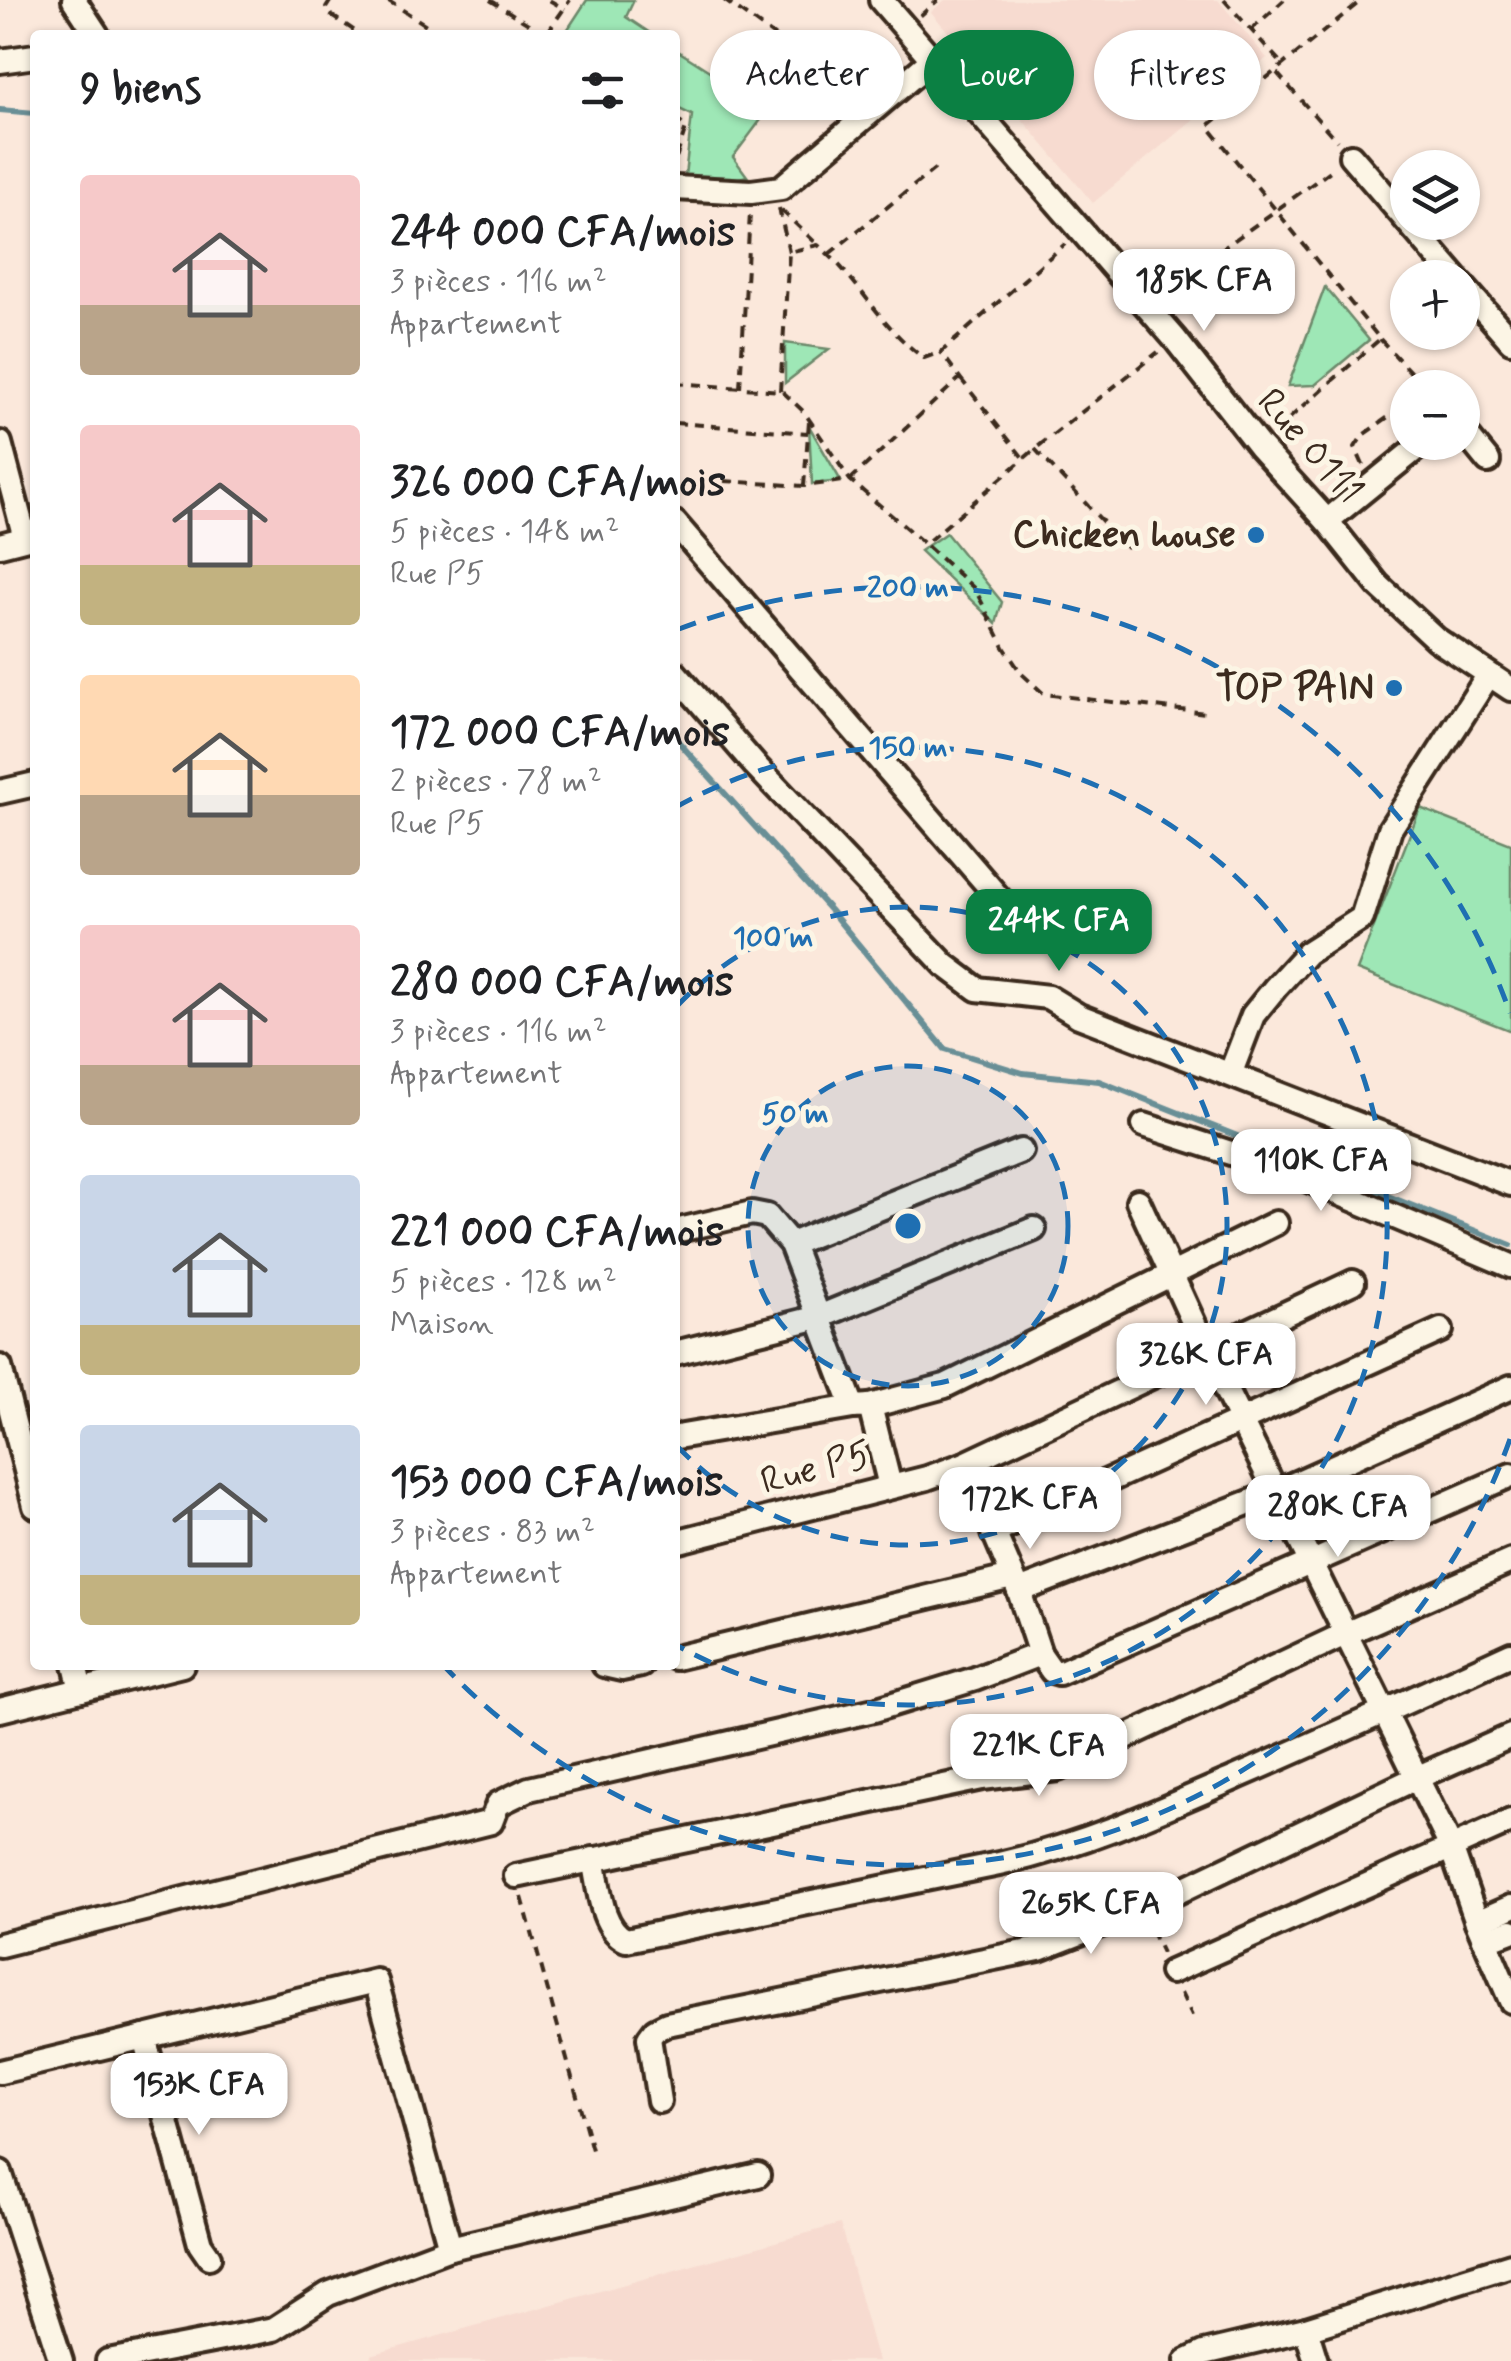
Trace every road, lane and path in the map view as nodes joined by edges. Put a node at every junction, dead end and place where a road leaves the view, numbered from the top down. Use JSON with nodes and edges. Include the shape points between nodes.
{"nodes":[{"id":1,"x":74,"y":0,"type":"edge"},
{"id":2,"x":331,"y":0,"type":"edge"},
{"id":3,"x":387,"y":0,"type":"edge"},
{"id":4,"x":490,"y":0,"type":"edge"},
{"id":5,"x":549,"y":0,"type":"edge"},
{"id":6,"x":570,"y":0,"type":"edge"},
{"id":7,"x":724,"y":0,"type":"edge"},
{"id":8,"x":881,"y":0,"type":"edge"},
{"id":9,"x":1224,"y":0,"type":"edge"},
{"id":10,"x":1284,"y":0,"type":"edge"},
{"id":11,"x":1362,"y":0,"type":"edge"},
{"id":12,"x":564,"y":8,"type":"junction"},
{"id":13,"x":93,"y":30,"type":"edge"},
{"id":14,"x":355,"y":30,"type":"edge"},
{"id":15,"x":434,"y":30,"type":"edge"},
{"id":16,"x":539,"y":30,"type":"edge"},
{"id":17,"x":549,"y":30,"type":"edge"},
{"id":18,"x":766,"y":30,"type":"edge"},
{"id":19,"x":1251,"y":30,"type":"joint"},
{"id":20,"x":1261,"y":41,"type":"edge"},
{"id":21,"x":924,"y":51,"type":"edge"},
{"id":22,"x":30,"y":57,"type":"edge"},
{"id":23,"x":0,"y":60,"type":"edge"},
{"id":24,"x":1283,"y":66,"type":"junction"},
{"id":25,"x":924,"y":67,"type":"edge"},
{"id":26,"x":1276,"y":72,"type":"junction"},
{"id":27,"x":984,"y":120,"type":"edge"},
{"id":28,"x":680,"y":121,"type":"edge"},
{"id":29,"x":680,"y":146,"type":"edge"},
{"id":30,"x":1351,"y":156,"type":"junction"},
{"id":31,"x":937,"y":167,"type":"dead end"},
{"id":32,"x":680,"y":188,"type":"edge"},
{"id":33,"x":766,"y":197,"type":"junction"},
{"id":34,"x":1390,"y":201,"type":"edge"},
{"id":35,"x":1278,"y":209,"type":"junction"},
{"id":36,"x":1080,"y":232,"type":"junction"},
{"id":37,"x":1423,"y":240,"type":"edge"},
{"id":38,"x":818,"y":244,"type":"junction"},
{"id":39,"x":789,"y":252,"type":"junction"},
{"id":40,"x":829,"y":254,"type":"junction"},
{"id":41,"x":1441,"y":260,"type":"edge"},
{"id":42,"x":1145,"y":305,"type":"junction"},
{"id":43,"x":1480,"y":306,"type":"edge"},
{"id":44,"x":1175,"y":339,"type":"junction"},
{"id":45,"x":1380,"y":339,"type":"junction"},
{"id":46,"x":1511,"y":341,"type":"edge"},
{"id":47,"x":940,"y":352,"type":"junction"},
{"id":48,"x":1408,"y":370,"type":"edge"},
{"id":49,"x":960,"y":378,"type":"junction"},
{"id":50,"x":680,"y":384,"type":"edge"},
{"id":51,"x":740,"y":388,"type":"junction"},
{"id":52,"x":780,"y":391,"type":"junction"},
{"id":53,"x":1390,"y":416,"type":"edge"},
{"id":54,"x":809,"y":419,"type":"junction"},
{"id":55,"x":680,"y":423,"type":"edge"},
{"id":56,"x":808,"y":433,"type":"junction"},
{"id":57,"x":0,"y":443,"type":"edge"},
{"id":58,"x":1259,"y":446,"type":"junction"},
{"id":59,"x":1035,"y":449,"type":"junction"},
{"id":60,"x":1480,"y":451,"type":"edge"},
{"id":61,"x":1024,"y":458,"type":"junction"},
{"id":62,"x":1402,"y":460,"type":"edge"},
{"id":63,"x":1488,"y":461,"type":"dead end"},
{"id":64,"x":850,"y":480,"type":"junction"},
{"id":65,"x":1377,"y":480,"type":"junction"},
{"id":66,"x":724,"y":481,"type":"dead end"},
{"id":67,"x":804,"y":486,"type":"junction"},
{"id":68,"x":1327,"y":521,"type":"junction"},
{"id":69,"x":680,"y":529,"type":"edge"},
{"id":70,"x":30,"y":537,"type":"edge"},
{"id":71,"x":919,"y":538,"type":"junction"},
{"id":72,"x":0,"y":545,"type":"edge"},
{"id":73,"x":1130,"y":551,"type":"dead end"},
{"id":74,"x":1488,"y":676,"type":"junction"},
{"id":75,"x":680,"y":679,"type":"edge"},
{"id":76,"x":1511,"y":689,"type":"edge"},
{"id":77,"x":1206,"y":713,"type":"dead end"},
{"id":78,"x":30,"y":785,"type":"edge"},
{"id":79,"x":0,"y":792,"type":"edge"},
{"id":80,"x":1030,"y":934,"type":"dead end"},
{"id":81,"x":1231,"y":1072,"type":"junction"},
{"id":82,"x":1144,"y":1125,"type":"dead end"},
{"id":83,"x":1021,"y":1150,"type":"dead end"},
{"id":84,"x":1511,"y":1184,"type":"edge"},
{"id":85,"x":1138,"y":1201,"type":"dead end"},
{"id":86,"x":1276,"y":1223,"type":"dead end"},
{"id":87,"x":680,"y":1230,"type":"edge"},
{"id":88,"x":1034,"y":1230,"type":"dead end"},
{"id":89,"x":791,"y":1244,"type":"junction"},
{"id":90,"x":1511,"y":1266,"type":"edge"},
{"id":91,"x":1171,"y":1272,"type":"junction"},
{"id":92,"x":1353,"y":1282,"type":"dead end"},
{"id":93,"x":819,"y":1316,"type":"junction"},
{"id":94,"x":1441,"y":1330,"type":"dead end"},
{"id":95,"x":1206,"y":1350,"type":"junction"},
{"id":96,"x":680,"y":1352,"type":"edge"},
{"id":97,"x":0,"y":1367,"type":"edge"},
{"id":98,"x":1511,"y":1386,"type":"edge"},
{"id":99,"x":861,"y":1406,"type":"junction"},
{"id":100,"x":1241,"y":1421,"type":"junction"},
{"id":101,"x":680,"y":1436,"type":"edge"},
{"id":102,"x":965,"y":1464,"type":"junction"},
{"id":103,"x":1511,"y":1475,"type":"edge"},
{"id":104,"x":30,"y":1486,"type":"edge"},
{"id":105,"x":890,"y":1486,"type":"junction"},
{"id":106,"x":1276,"y":1492,"type":"junction"},
{"id":107,"x":993,"y":1533,"type":"junction"},
{"id":108,"x":680,"y":1541,"type":"edge"},
{"id":109,"x":1511,"y":1562,"type":"edge"},
{"id":110,"x":1311,"y":1564,"type":"junction"},
{"id":111,"x":1016,"y":1584,"type":"junction"},
{"id":112,"x":1345,"y":1634,"type":"junction"},
{"id":113,"x":1040,"y":1654,"type":"junction"},
{"id":114,"x":1511,"y":1654,"type":"edge"},
{"id":115,"x":680,"y":1657,"type":"edge"},
{"id":116,"x":76,"y":1670,"type":"edge"},
{"id":117,"x":162,"y":1670,"type":"edge"},
{"id":118,"x":81,"y":1690,"type":"junction"},
{"id":119,"x":0,"y":1710,"type":"edge"},
{"id":120,"x":1384,"y":1714,"type":"junction"},
{"id":121,"x":1511,"y":1736,"type":"edge"},
{"id":122,"x":1416,"y":1778,"type":"junction"},
{"id":123,"x":1511,"y":1821,"type":"edge"},
{"id":124,"x":1451,"y":1847,"type":"junction"},
{"id":125,"x":593,"y":1860,"type":"junction"},
{"id":126,"x":516,"y":1876,"type":"joint"},
{"id":127,"x":1511,"y":1906,"type":"edge"},
{"id":128,"x":1511,"y":1931,"type":"edge"},
{"id":129,"x":1481,"y":1932,"type":"junction"},
{"id":130,"x":0,"y":1945,"type":"edge"},
{"id":131,"x":1171,"y":1972,"type":"dead end"},
{"id":132,"x":1511,"y":2001,"type":"edge"},
{"id":133,"x":144,"y":2037,"type":"junction"},
{"id":134,"x":0,"y":2072,"type":"edge"},
{"id":135,"x":659,"y":2101,"type":"dead end"},
{"id":136,"x":594,"y":2157,"type":"dead end"},
{"id":137,"x":0,"y":2172,"type":"edge"},
{"id":138,"x":758,"y":2174,"type":"dead end"},
{"id":139,"x":450,"y":2248,"type":"junction"},
{"id":140,"x":208,"y":2258,"type":"dead end"},
{"id":141,"x":1511,"y":2265,"type":"edge"},
{"id":142,"x":1306,"y":2328,"type":"junction"},
{"id":143,"x":61,"y":2361,"type":"edge"},
{"id":144,"x":108,"y":2361,"type":"edge"},
{"id":145,"x":1187,"y":2361,"type":"edge"},
{"id":146,"x":1316,"y":2361,"type":"edge"}],
"edges":[{"from":1,"to":13,"type":"street"},
{"from":2,"to":14,"type":"path","via":[[328,12]]},
{"from":3,"to":15,"type":"path"},
{"from":4,"to":16,"type":"path"},
{"from":5,"to":12,"type":"path"},
{"from":6,"to":12,"type":"path"},
{"from":7,"to":18,"type":"path"},
{"from":8,"to":21,"type":"street","name":"Rue O111"},
{"from":9,"to":19,"type":"path"},
{"from":10,"to":19,"type":"path"},
{"from":11,"to":24,"type":"path"},
{"from":12,"to":17,"type":"path"},
{"from":20,"to":24,"type":"path"},
{"from":22,"to":23,"type":"street"},
{"from":24,"to":26,"type":"path"},
{"from":25,"to":33,"type":"street"},
{"from":26,"to":30,"type":"path"},
{"from":26,"to":35,"type":"path","via":[[1208,126]]},
{"from":27,"to":36,"type":"street","name":"Rue O111"},
{"from":28,"to":29,"type":"path","via":[[686,128]]},
{"from":30,"to":34,"type":"street"},
{"from":30,"to":35,"type":"path"},
{"from":31,"to":40,"type":"path"},
{"from":32,"to":33,"type":"street"},
{"from":33,"to":38,"type":"path"},
{"from":33,"to":39,"type":"path"},
{"from":33,"to":51,"type":"path"},
{"from":35,"to":42,"type":"path"},
{"from":35,"to":45,"type":"path"},
{"from":36,"to":42,"type":"street","name":"Rue O111"},
{"from":36,"to":47,"type":"path"},
{"from":37,"to":41,"type":"street"},
{"from":38,"to":39,"type":"path"},
{"from":38,"to":40,"type":"path"},
{"from":39,"to":52,"type":"path"},
{"from":40,"to":47,"type":"path","via":[[906,346],[924,358]]},
{"from":42,"to":44,"type":"street","name":"Rue O111"},
{"from":43,"to":46,"type":"street"},
{"from":44,"to":58,"type":"street","name":"Rue O111"},
{"from":44,"to":59,"type":"path"},
{"from":45,"to":48,"type":"path"},
{"from":45,"to":58,"type":"path"},
{"from":47,"to":49,"type":"path"},
{"from":49,"to":61,"type":"path"},
{"from":49,"to":64,"type":"path"},
{"from":50,"to":51,"type":"path"},
{"from":51,"to":52,"type":"path"},
{"from":52,"to":54,"type":"path"},
{"from":53,"to":65,"type":"path","via":[[1355,447]]},
{"from":54,"to":56,"type":"path"},
{"from":54,"to":64,"type":"path"},
{"from":55,"to":56,"type":"path"},
{"from":56,"to":67,"type":"path"},
{"from":57,"to":70,"type":"street"},
{"from":58,"to":68,"type":"street","name":"Rue O111"},
{"from":59,"to":61,"type":"path"},
{"from":59,"to":73,"type":"path"},
{"from":60,"to":63,"type":"street"},
{"from":61,"to":71,"type":"path","via":[[926,544]]},
{"from":62,"to":65,"type":"street"},
{"from":64,"to":67,"type":"path"},
{"from":64,"to":71,"type":"path"},
{"from":65,"to":68,"type":"street"},
{"from":66,"to":67,"type":"path"},
{"from":68,"to":74,"type":"street","name":"Rue O111","via":[[1436,640]]},
{"from":69,"to":80,"type":"street"},
{"from":70,"to":72,"type":"street"},
{"from":71,"to":77,"type":"path","via":[[975,590],[1004,648],[1044,694]]},
{"from":74,"to":76,"type":"street","name":"Rue O111"},
{"from":74,"to":81,"type":"street","via":[[1390,829],[1362,918],[1307,954],[1274,988],[1253,1016]]},
{"from":75,"to":81,"type":"street","via":[[944,966],[977,988],[1048,997],[1079,1016]]},
{"from":78,"to":79,"type":"street"},
{"from":81,"to":84,"type":"street"},
{"from":82,"to":90,"type":"street","via":[[1289,1172]]},
{"from":83,"to":89,"type":"street"},
{"from":85,"to":91,"type":"street"},
{"from":86,"to":91,"type":"street"},
{"from":87,"to":89,"type":"street","via":[[752,1213],[767,1216]]},
{"from":88,"to":93,"type":"street"},
{"from":89,"to":93,"type":"street"},
{"from":91,"to":95,"type":"street"},
{"from":91,"to":99,"type":"street","via":[[945,1386]]},
{"from":92,"to":95,"type":"street","name":"Rue P5"},
{"from":93,"to":96,"type":"street"},
{"from":93,"to":99,"type":"street"},
{"from":94,"to":100,"type":"street"},
{"from":95,"to":100,"type":"street"},
{"from":95,"to":102,"type":"street","name":"Rue P5"},
{"from":97,"to":104,"type":"street"},
{"from":98,"to":106,"type":"street"},
{"from":99,"to":101,"type":"street"},
{"from":99,"to":105,"type":"street"},
{"from":100,"to":106,"type":"street"},
{"from":100,"to":107,"type":"street"},
{"from":102,"to":105,"type":"street","name":"Rue P5"},
{"from":102,"to":107,"type":"street"},
{"from":103,"to":110,"type":"street"},
{"from":105,"to":108,"type":"street","name":"Rue P5"},
{"from":106,"to":110,"type":"street"},
{"from":106,"to":111,"type":"street"},
{"from":107,"to":111,"type":"street"},
{"from":109,"to":112,"type":"street"},
{"from":110,"to":112,"type":"street"},
{"from":110,"to":113,"type":"street","via":[[1067,1672],[1052,1671]]},
{"from":111,"to":113,"type":"street"},
{"from":111,"to":115,"type":"street"},
{"from":112,"to":120,"type":"street"},
{"from":112,"to":125,"type":"street","via":[[1058,1769],[982,1778]]},
{"from":113,"to":130,"type":"street","via":[[874,1710],[530,1789],[498,1804],[490,1822]]},
{"from":114,"to":120,"type":"street"},
{"from":116,"to":118,"type":"street"},
{"from":117,"to":118,"type":"street"},
{"from":118,"to":119,"type":"street"},
{"from":120,"to":122,"type":"street"},
{"from":120,"to":125,"type":"street","via":[[1049,1853],[646,1938],[626,1940],[608,1924]]},
{"from":121,"to":122,"type":"street"},
{"from":122,"to":124,"type":"street"},
{"from":122,"to":135,"type":"street","via":[[1142,1910],[1039,1948],[667,2024],[649,2038]]},
{"from":123,"to":124,"type":"street"},
{"from":124,"to":129,"type":"street"},
{"from":124,"to":131,"type":"street"},
{"from":125,"to":126,"type":"street"},
{"from":126,"to":136,"type":"path"},
{"from":127,"to":129,"type":"street"},
{"from":128,"to":129,"type":"street"},
{"from":129,"to":132,"type":"street"},
{"from":133,"to":134,"type":"street"},
{"from":133,"to":139,"type":"street","via":[[376,1980]]},
{"from":133,"to":140,"type":"street"},
{"from":137,"to":143,"type":"street"},
{"from":138,"to":139,"type":"street"},
{"from":139,"to":144,"type":"street","via":[[328,2294],[274,2330]]},
{"from":141,"to":142,"type":"street"},
{"from":142,"to":145,"type":"street"},
{"from":142,"to":146,"type":"street"}]}
